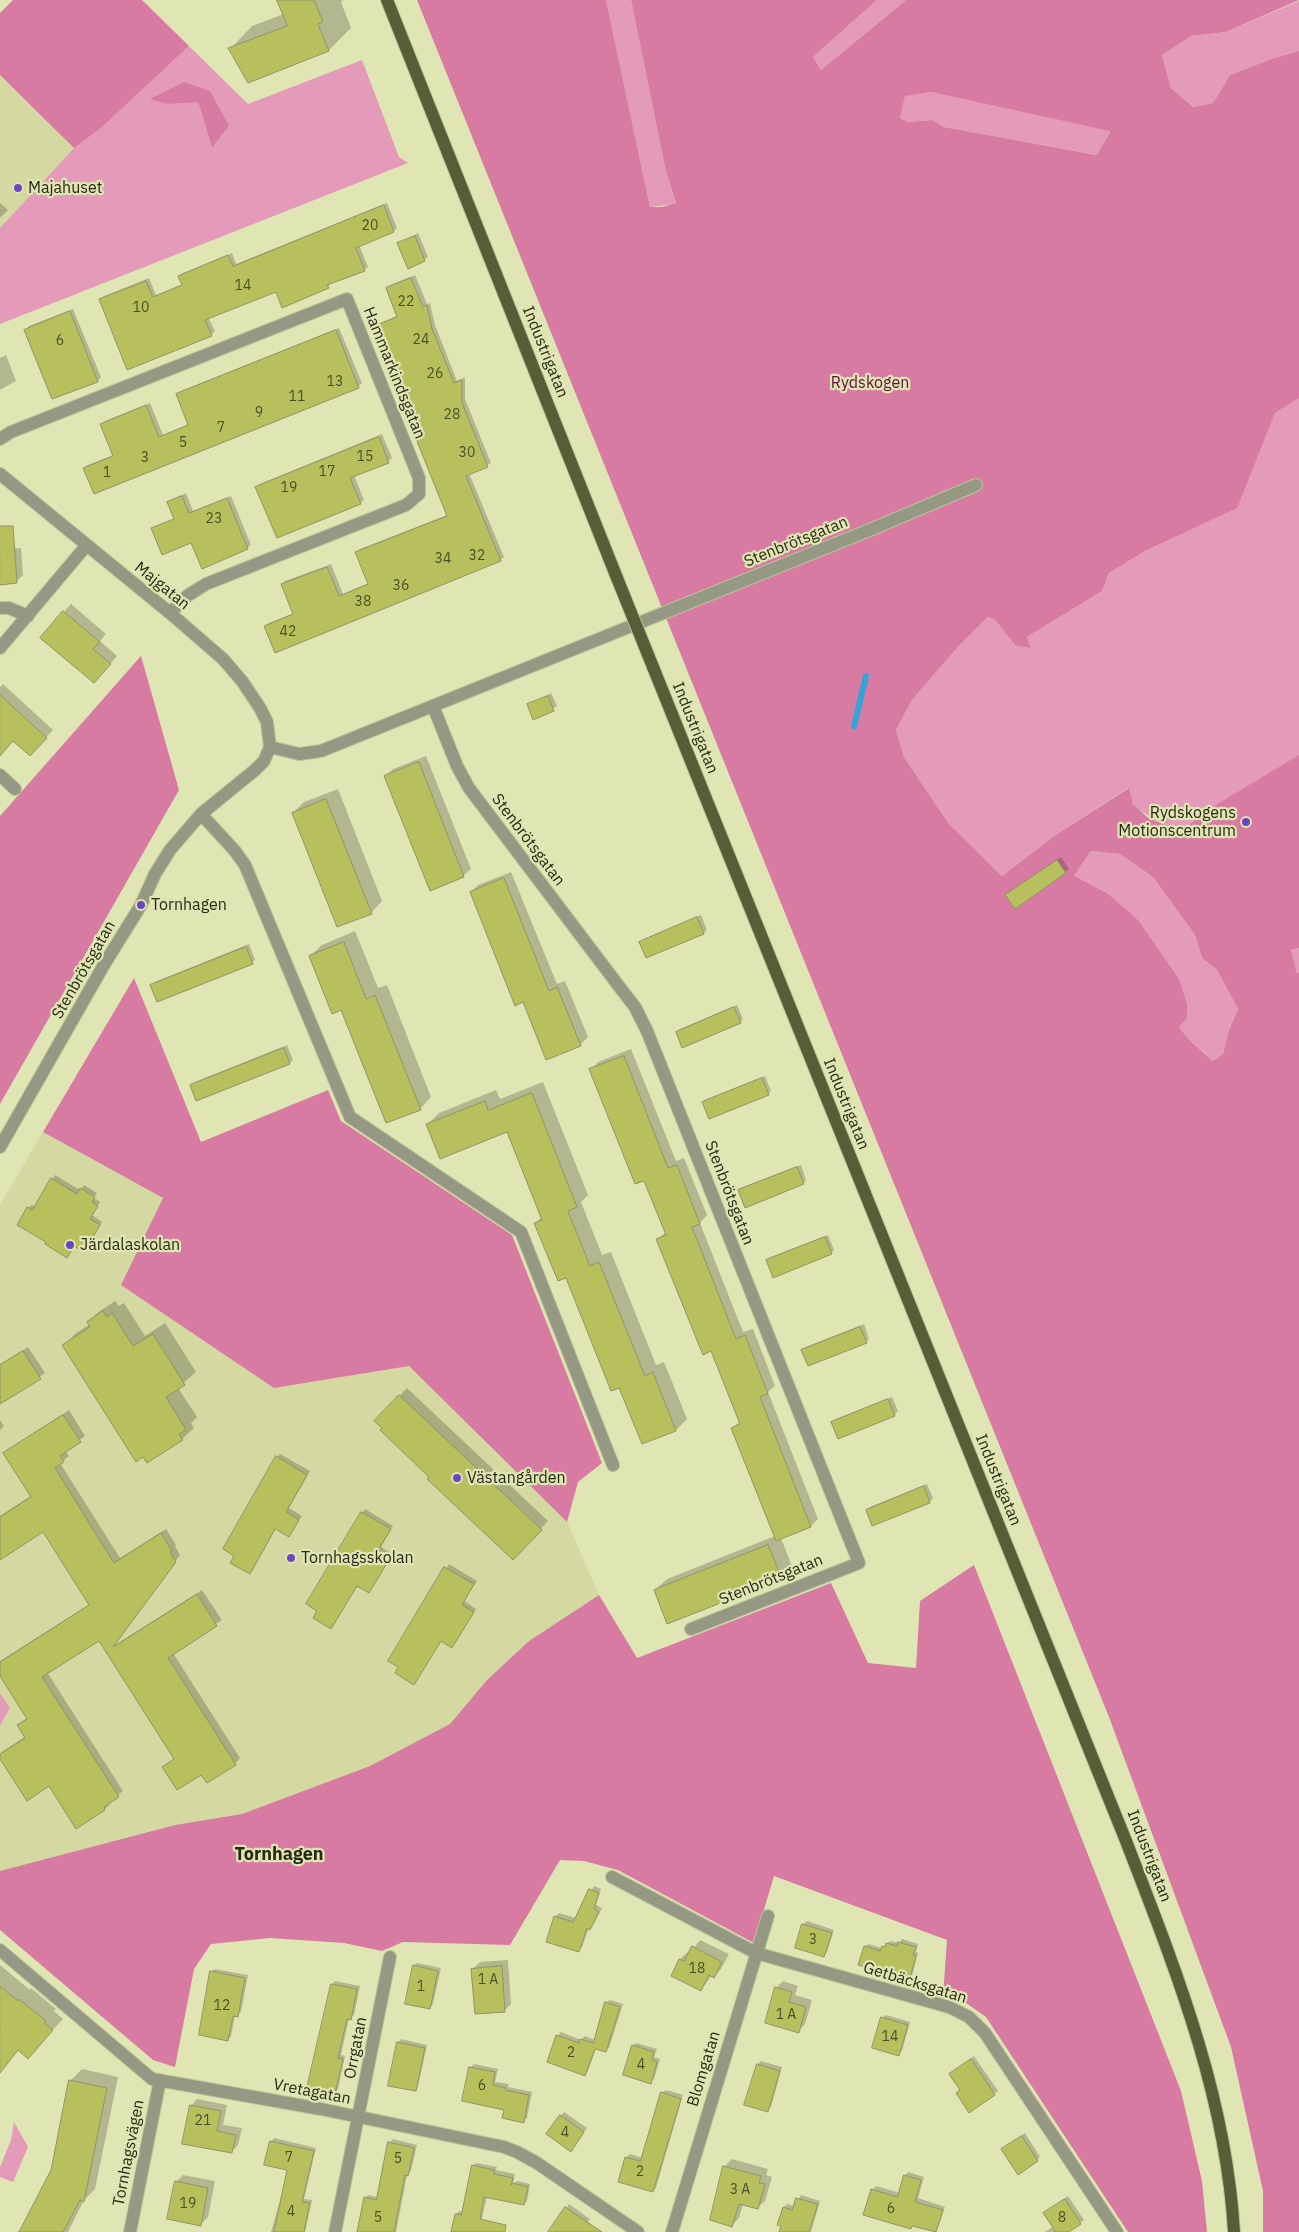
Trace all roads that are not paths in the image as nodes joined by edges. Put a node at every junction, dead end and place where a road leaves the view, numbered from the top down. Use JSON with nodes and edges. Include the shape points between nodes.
{"nodes":[{"id":1,"x":387,"y":0,"type":"edge"},
{"id":2,"x":0,"y":439,"type":"edge"},
{"id":3,"x":0,"y":474,"type":"edge"},
{"id":4,"x":976,"y":485,"type":"dead end"},
{"id":5,"x":86,"y":546,"type":"junction"},
{"id":6,"x":0,"y":608,"type":"edge"},
{"id":7,"x":170,"y":613,"type":"junction"},
{"id":8,"x":28,"y":616,"type":"junction"},
{"id":9,"x":0,"y":648,"type":"edge"},
{"id":10,"x":433,"y":706,"type":"junction"},
{"id":11,"x":270,"y":747,"type":"junction"},
{"id":12,"x":0,"y":775,"type":"edge"},
{"id":13,"x":15,"y":789,"type":"dead end"},
{"id":14,"x":201,"y":814,"type":"junction"},
{"id":15,"x":0,"y":1147,"type":"edge"},
{"id":16,"x":613,"y":1465,"type":"dead end"},
{"id":17,"x":691,"y":1629,"type":"dead end"},
{"id":18,"x":612,"y":1877,"type":"dead end"},
{"id":19,"x":768,"y":1916,"type":"dead end"},
{"id":20,"x":0,"y":1950,"type":"edge"},
{"id":21,"x":756,"y":1953,"type":"junction"},
{"id":22,"x":390,"y":1957,"type":"dead end"},
{"id":23,"x":160,"y":2080,"type":"junction"},
{"id":24,"x":359,"y":2117,"type":"junction"},
{"id":25,"x":130,"y":2232,"type":"edge"},
{"id":26,"x":335,"y":2232,"type":"edge"},
{"id":27,"x":638,"y":2232,"type":"edge"},
{"id":28,"x":672,"y":2232,"type":"edge"},
{"id":29,"x":1117,"y":2232,"type":"edge"},
{"id":30,"x":1234,"y":2232,"type":"edge"}],
"edges":[{"from":1,"to":30,"type":"main road","name":"Industrigatan","bridge":true,"via":[[1173,1963],[1202,2052],[1221,2125]]},
{"from":2,"to":7,"type":"street","name":"Hammarkindsgatan","via":[[347,299],[419,478],[419,494],[406,505],[206,584]]},
{"from":3,"to":5,"type":"street","name":"Majgatan"},
{"from":4,"to":10,"type":"street","name":"Stenbrötsgatan"},
{"from":5,"to":7,"type":"street","name":"Majgatan"},
{"from":5,"to":8,"type":"street"},
{"from":6,"to":8,"type":"street"},
{"from":7,"to":11,"type":"street","name":"Majgatan","via":[[207,644],[242,681],[267,722]]},
{"from":8,"to":9,"type":"street"},
{"from":10,"to":11,"type":"street","name":"Stenbrötsgatan","via":[[308,754]]},
{"from":10,"to":17,"type":"street","name":"Stenbrötsgatan","via":[[469,788],[644,1024],[858,1563]]},
{"from":11,"to":14,"type":"street","name":"Stenbrötsgatan","via":[[264,761],[255,770]]},
{"from":12,"to":13,"type":"street"},
{"from":14,"to":15,"type":"street","name":"Stenbrötsgatan","via":[[155,874],[141,905]]},
{"from":14,"to":16,"type":"street","via":[[245,865],[350,1116],[521,1232]]},
{"from":18,"to":21,"type":"street","name":"Getbäcksgatan"},
{"from":19,"to":21,"type":"street","name":"Blomgatan"},
{"from":20,"to":23,"type":"street","name":"Vretagatan","via":[[137,2066]]},
{"from":21,"to":28,"type":"street","name":"Blomgatan"},
{"from":21,"to":29,"type":"street","name":"Getbäcksgatan","via":[[949,2008],[969,2017],[985,2034]]},
{"from":22,"to":24,"type":"street","name":"Orrgatan"},
{"from":23,"to":24,"type":"street","name":"Vretagatan"},
{"from":23,"to":25,"type":"street","name":"Tornhagsvägen"},
{"from":24,"to":26,"type":"street","name":"Orrgatan"},
{"from":24,"to":27,"type":"street","name":"Vretagatan","via":[[517,2152]]}]}
